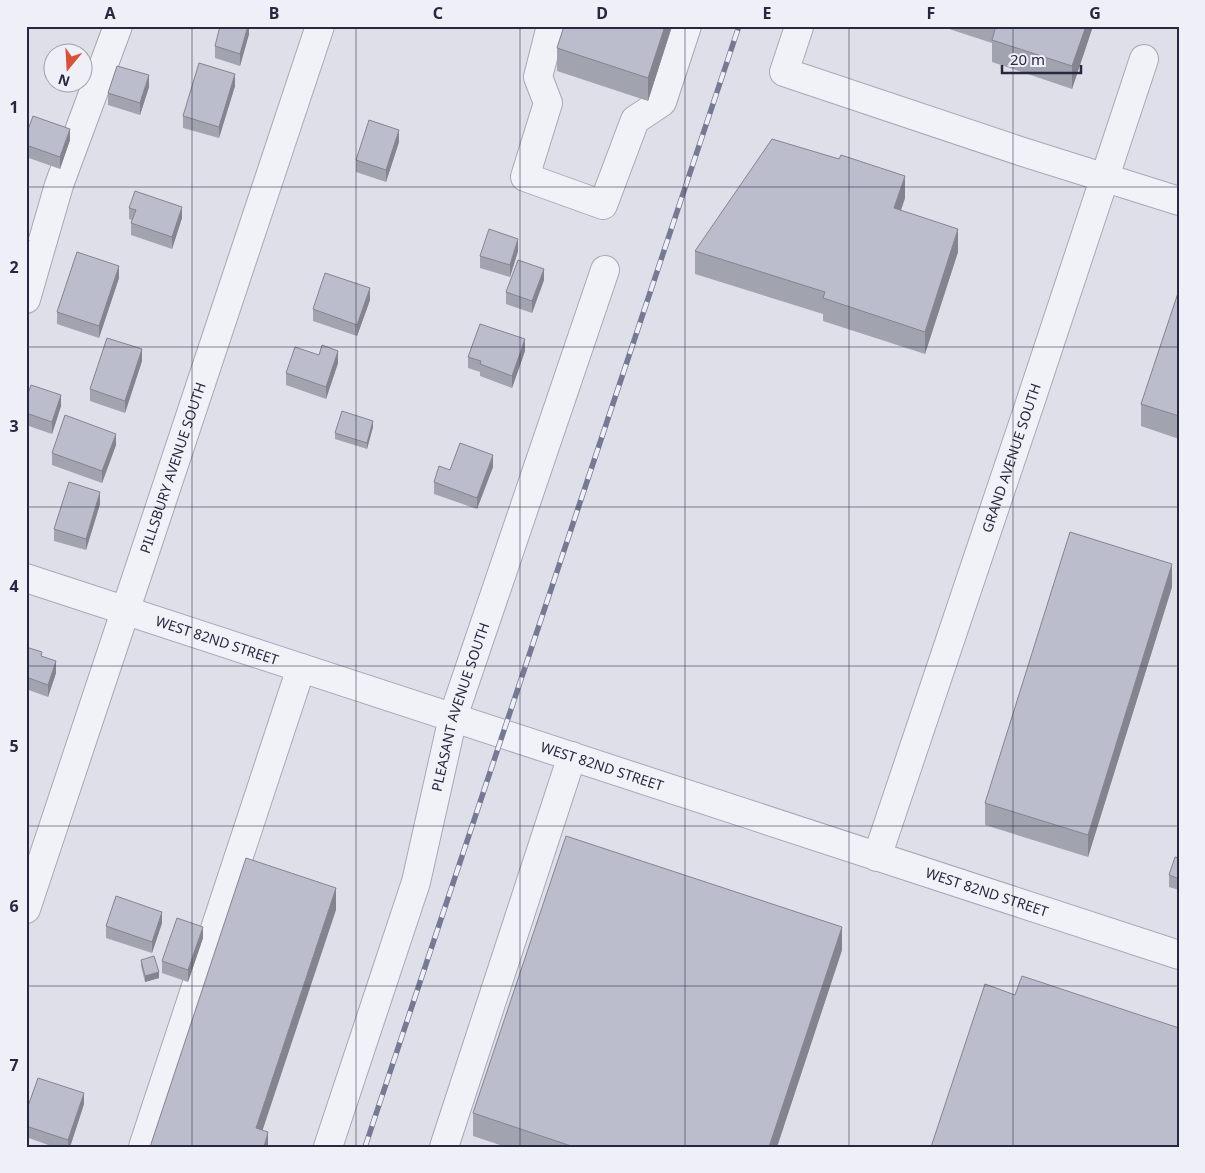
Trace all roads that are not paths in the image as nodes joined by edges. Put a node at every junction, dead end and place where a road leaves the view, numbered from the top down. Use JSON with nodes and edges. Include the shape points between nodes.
{"nodes":[{"id":1,"x":118,"y":26,"type":"edge"},
{"id":2,"x":320,"y":26,"type":"edge"},
{"id":3,"x":551,"y":26,"type":"edge"},
{"id":4,"x":687,"y":26,"type":"edge"},
{"id":5,"x":799,"y":27,"type":"edge"},
{"id":6,"x":1144,"y":59,"type":"dead end"},
{"id":7,"x":1105,"y":177,"type":"junction"},
{"id":8,"x":1179,"y":201,"type":"edge"},
{"id":9,"x":605,"y":270,"type":"dead end"},
{"id":10,"x":26,"y":299,"type":"edge"},
{"id":11,"x":26,"y":578,"type":"edge"},
{"id":12,"x":125,"y":610,"type":"junction"},
{"id":13,"x":301,"y":668,"type":"junction"},
{"id":14,"x":453,"y":717,"type":"junction"},
{"id":15,"x":572,"y":756,"type":"junction"},
{"id":16,"x":877,"y":857,"type":"junction"},
{"id":17,"x":26,"y":909,"type":"edge"},
{"id":18,"x":1179,"y":955,"type":"edge"},
{"id":19,"x":143,"y":1147,"type":"edge"},
{"id":20,"x":328,"y":1147,"type":"edge"},
{"id":21,"x":444,"y":1147,"type":"edge"}],
"edges":[{"from":1,"to":10,"type":"street","via":[[59,185]]},
{"from":2,"to":12,"type":"street","name":"PILLSBURY AVENUE SOUTH"},
{"from":3,"to":4,"type":"street","via":[[538,77],[548,103],[524,177],[603,205],[635,120],[662,102]]},
{"from":5,"to":7,"type":"street","via":[[784,72]]},
{"from":6,"to":7,"type":"street","name":"GRAND AVENUE SOUTH"},
{"from":7,"to":8,"type":"street"},
{"from":7,"to":16,"type":"street","name":"GRAND AVENUE SOUTH"},
{"from":9,"to":14,"type":"street","name":"PLEASANT AVENUE SOUTH"},
{"from":11,"to":12,"type":"street","name":"WEST 82ND STREET"},
{"from":12,"to":13,"type":"street","name":"WEST 82ND STREET"},
{"from":12,"to":17,"type":"street","name":"PILLSBURY AVENUE SOUTH"},
{"from":13,"to":14,"type":"street","name":"WEST 82ND STREET"},
{"from":13,"to":19,"type":"street"},
{"from":14,"to":15,"type":"street","name":"WEST 82ND STREET"},
{"from":14,"to":20,"type":"street","name":"PLEASANT AVENUE SOUTH","via":[[416,882]]},
{"from":15,"to":16,"type":"street","name":"WEST 82ND STREET"},
{"from":15,"to":21,"type":"street"},
{"from":16,"to":18,"type":"street","name":"WEST 82ND STREET"}]}
